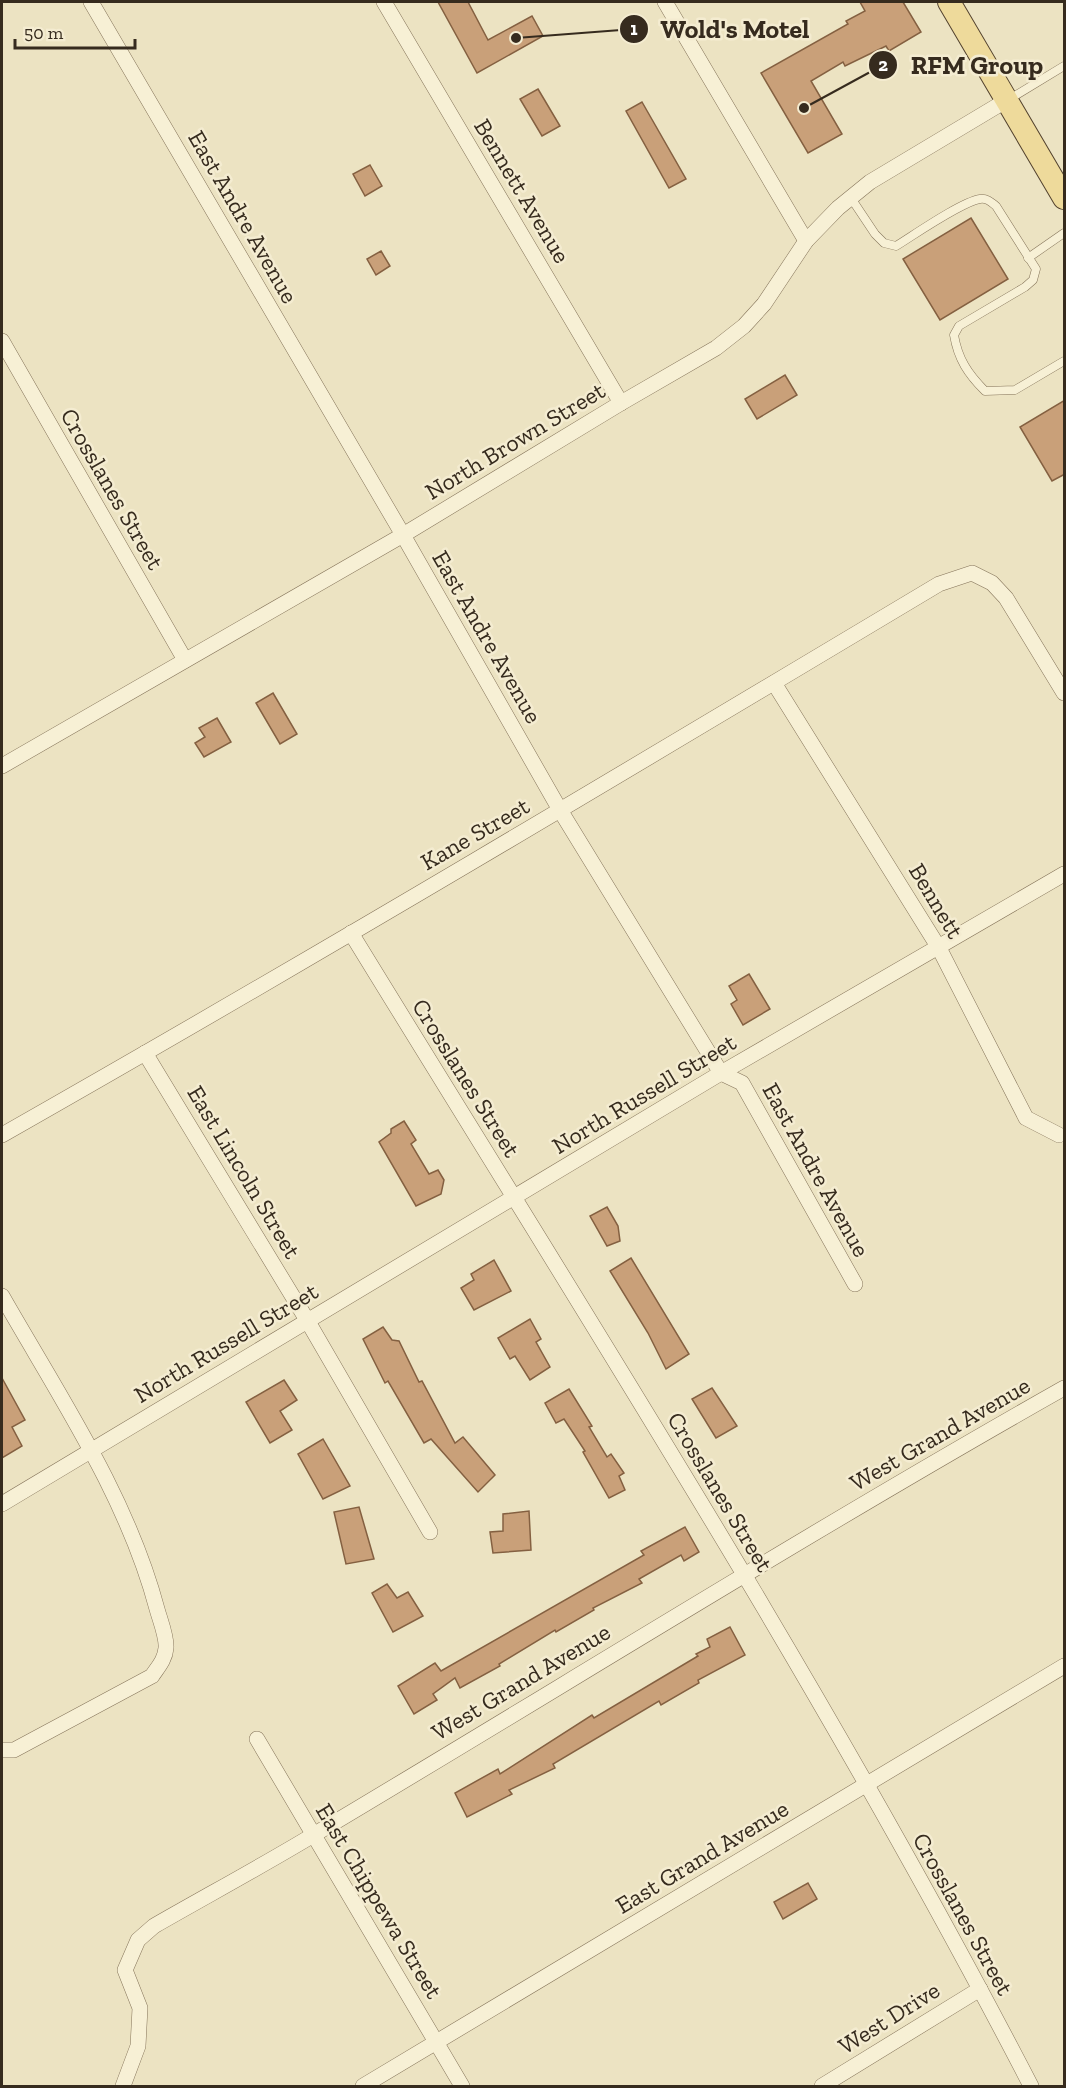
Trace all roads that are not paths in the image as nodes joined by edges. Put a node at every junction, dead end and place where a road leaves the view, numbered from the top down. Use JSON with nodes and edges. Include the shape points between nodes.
{"nodes":[{"id":1,"x":91,"y":2,"type":"edge"},
{"id":2,"x":384,"y":2,"type":"edge"},
{"id":3,"x":665,"y":2,"type":"edge"},
{"id":4,"x":949,"y":2,"type":"edge"},
{"id":5,"x":1065,"y":66,"type":"edge"},
{"id":6,"x":1007,"y":100,"type":"junction"},
{"id":7,"x":851,"y":198,"type":"junction"},
{"id":8,"x":1065,"y":198,"type":"edge"},
{"id":9,"x":1065,"y":234,"type":"edge"},
{"id":10,"x":806,"y":241,"type":"junction"},
{"id":11,"x":1028,"y":258,"type":"junction"},
{"id":12,"x":2,"y":341,"type":"edge"},
{"id":13,"x":1065,"y":361,"type":"edge"},
{"id":14,"x":621,"y":403,"type":"junction"},
{"id":15,"x":403,"y":535,"type":"junction"},
{"id":16,"x":184,"y":660,"type":"junction"},
{"id":17,"x":774,"y":683,"type":"junction"},
{"id":18,"x":1065,"y":693,"type":"edge"},
{"id":19,"x":3,"y":763,"type":"edge"},
{"id":20,"x":560,"y":810,"type":"junction"},
{"id":21,"x":1065,"y":874,"type":"edge"},
{"id":22,"x":351,"y":933,"type":"junction"},
{"id":23,"x":939,"y":948,"type":"junction"},
{"id":24,"x":145,"y":1053,"type":"junction"},
{"id":25,"x":721,"y":1073,"type":"junction"},
{"id":26,"x":2,"y":1135,"type":"edge"},
{"id":27,"x":1059,"y":1135,"type":"dead end"},
{"id":28,"x":514,"y":1198,"type":"junction"},
{"id":29,"x":855,"y":1284,"type":"dead end"},
{"id":30,"x":2,"y":1296,"type":"edge"},
{"id":31,"x":307,"y":1320,"type":"junction"},
{"id":32,"x":1065,"y":1388,"type":"edge"},
{"id":33,"x":92,"y":1452,"type":"junction"},
{"id":34,"x":2,"y":1504,"type":"edge"},
{"id":35,"x":430,"y":1532,"type":"dead end"},
{"id":36,"x":744,"y":1574,"type":"junction"},
{"id":37,"x":1065,"y":1666,"type":"edge"},
{"id":38,"x":257,"y":1739,"type":"dead end"},
{"id":39,"x":2,"y":1750,"type":"edge"},
{"id":40,"x":866,"y":1786,"type":"junction"},
{"id":41,"x":313,"y":1835,"type":"junction"},
{"id":42,"x":980,"y":1989,"type":"junction"},
{"id":43,"x":437,"y":2041,"type":"junction"},
{"id":44,"x":123,"y":2086,"type":"edge"},
{"id":45,"x":363,"y":2086,"type":"edge"},
{"id":46,"x":462,"y":2086,"type":"edge"},
{"id":47,"x":822,"y":2086,"type":"edge"},
{"id":48,"x":1031,"y":2086,"type":"edge"}],
"edges":[{"from":1,"to":15,"type":"street","name":"East Andre Avenue"},
{"from":2,"to":14,"type":"street","name":"Bennett Avenue"},
{"from":3,"to":10,"type":"street"},
{"from":4,"to":6,"type":"main road"},
{"from":5,"to":6,"type":"lane"},
{"from":6,"to":7,"type":"street","name":"North Brown Street","via":[[870,182]]},
{"from":6,"to":8,"type":"main road"},
{"from":7,"to":10,"type":"street","name":"North Brown Street"},
{"from":7,"to":11,"type":"lane","via":[[875,234],[884,243],[896,246],[963,206],[978,199],[988,200],[996,206]]},
{"from":9,"to":11,"type":"lane"},
{"from":10,"to":14,"type":"street","name":"North Brown Street","via":[[764,304],[744,326],[716,348]]},
{"from":11,"to":13,"type":"lane","via":[[1036,269],[1033,280],[959,326],[954,335],[957,353],[970,376],[985,391],[1015,390]]},
{"from":12,"to":16,"type":"street","name":"Crosslanes Street"},
{"from":14,"to":15,"type":"street","name":"North Brown Street"},
{"from":15,"to":16,"type":"street","name":"North Brown Street"},
{"from":15,"to":20,"type":"street","name":"East Andre Avenue"},
{"from":16,"to":19,"type":"street","name":"North Brown Street"},
{"from":17,"to":18,"type":"street","name":"Kane Street","via":[[939,584],[972,573],[992,583],[1006,598]]},
{"from":17,"to":20,"type":"street","name":"Kane Street"},
{"from":17,"to":23,"type":"street","name":"Bennett"},
{"from":20,"to":22,"type":"street","name":"Kane Street"},
{"from":20,"to":25,"type":"street","name":"East Andre Avenue"},
{"from":21,"to":23,"type":"street","name":"North Russell Street"},
{"from":22,"to":24,"type":"street","name":"Kane Street"},
{"from":22,"to":28,"type":"street","name":"Crosslanes Street"},
{"from":23,"to":25,"type":"street","name":"North Russell Street"},
{"from":23,"to":27,"type":"street","name":"Bennett","via":[[1026,1118]]},
{"from":24,"to":26,"type":"street","name":"Kane Street"},
{"from":24,"to":31,"type":"street","name":"East Lincoln Street"},
{"from":25,"to":28,"type":"street","name":"North Russell Street"},
{"from":25,"to":29,"type":"street","name":"East Andre Avenue","via":[[742,1083]]},
{"from":28,"to":31,"type":"street","name":"North Russell Street"},
{"from":28,"to":36,"type":"street","name":"Crosslanes Street"},
{"from":30,"to":33,"type":"street"},
{"from":31,"to":33,"type":"street","name":"North Russell Street"},
{"from":31,"to":35,"type":"street","name":"East Lincoln Street"},
{"from":32,"to":36,"type":"street","name":"West Grand Avenue"},
{"from":33,"to":34,"type":"street","name":"North Russell Street"},
{"from":33,"to":39,"type":"street","via":[[149,1581],[166,1646],[163,1661],[152,1676],[133,1687],[14,1750]]},
{"from":36,"to":40,"type":"street","name":"Crosslanes Street"},
{"from":36,"to":41,"type":"street","name":"West Grand Avenue"},
{"from":37,"to":40,"type":"street","name":"East Grand Avenue"},
{"from":38,"to":41,"type":"street","name":"East Chippewa Street"},
{"from":40,"to":42,"type":"street","name":"Crosslanes Street"},
{"from":40,"to":43,"type":"street","name":"East Grand Avenue"},
{"from":41,"to":43,"type":"street","name":"East Chippewa Street"},
{"from":41,"to":44,"type":"street","name":"West Grand Avenue","via":[[154,1926],[138,1940],[125,1970],[140,2008],[138,2046]]},
{"from":42,"to":47,"type":"street","name":"West Drive"},
{"from":42,"to":48,"type":"street","name":"Crosslanes Street"},
{"from":43,"to":45,"type":"street","name":"East Grand Avenue"},
{"from":43,"to":46,"type":"street","name":"East Chippewa Street"}]}
